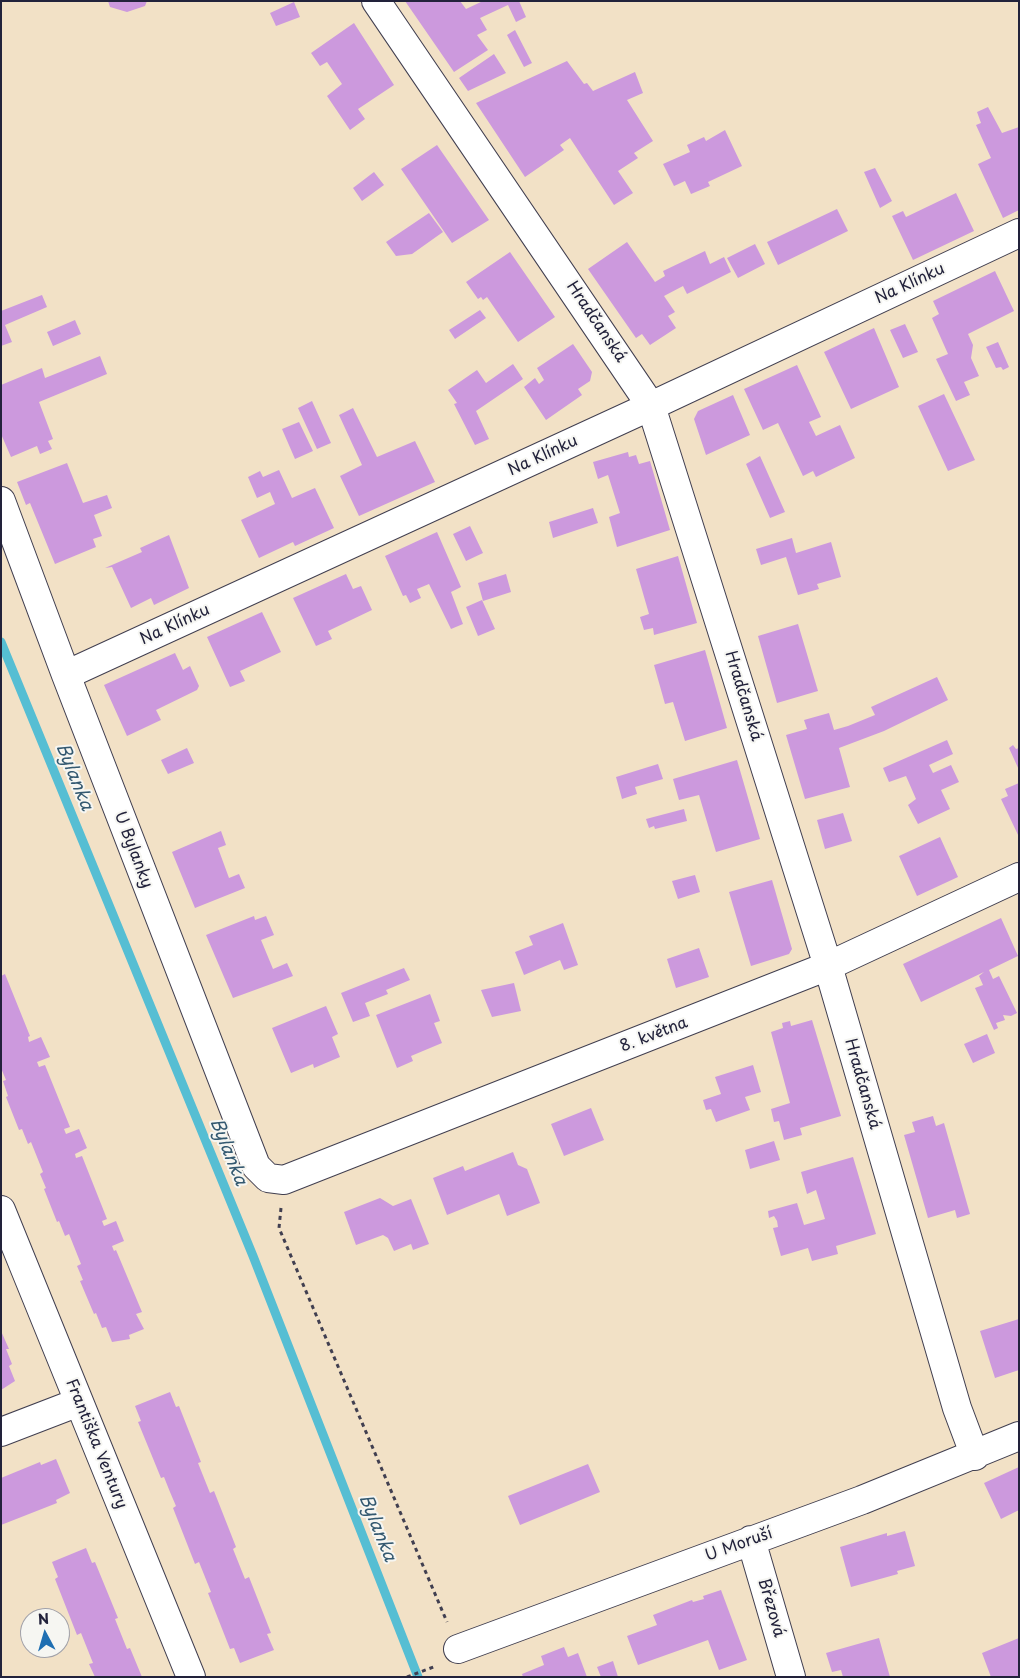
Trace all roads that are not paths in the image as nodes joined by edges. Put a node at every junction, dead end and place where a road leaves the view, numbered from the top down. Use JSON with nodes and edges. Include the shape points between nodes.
{"nodes":[{"id":1,"x":376,"y":1,"type":"edge"},
{"id":2,"x":1019,"y":233,"type":"edge"},
{"id":3,"x":651,"y":406,"type":"junction"},
{"id":4,"x":1,"y":501,"type":"edge"},
{"id":5,"x":66,"y":675,"type":"junction"},
{"id":6,"x":1019,"y":878,"type":"edge"},
{"id":7,"x":828,"y":966,"type":"junction"},
{"id":8,"x":284,"y":1180,"type":"joint"},
{"id":9,"x":1,"y":1210,"type":"edge"},
{"id":10,"x":79,"y":1402,"type":"junction"},
{"id":11,"x":1,"y":1432,"type":"edge"},
{"id":12,"x":1019,"y":1436,"type":"edge"},
{"id":13,"x":975,"y":1456,"type":"junction"},
{"id":14,"x":751,"y":1540,"type":"junction"},
{"id":15,"x":450,"y":1656,"type":"road end"},
{"id":16,"x":191,"y":1677,"type":"edge"},
{"id":17,"x":791,"y":1677,"type":"edge"}],
"edges":[{"from":1,"to":3,"type":"street","name":"Hradčanská"},
{"from":2,"to":3,"type":"street","name":"Na Klínku"},
{"from":3,"to":5,"type":"street","name":"Na Klínku"},
{"from":3,"to":7,"type":"street","name":"Hradčanská"},
{"from":4,"to":5,"type":"street","name":"U Bylanky"},
{"from":5,"to":8,"type":"street","name":"U Bylanky","via":[[256,1166],[268,1178]]},
{"from":6,"to":7,"type":"street","name":"8. května"},
{"from":7,"to":8,"type":"street","name":"8. května"},
{"from":7,"to":13,"type":"street","name":"Hradčanská","via":[[957,1408]]},
{"from":9,"to":10,"type":"street","name":"Františka Ventury"},
{"from":10,"to":11,"type":"street"},
{"from":10,"to":16,"type":"street","name":"Františka Ventury"},
{"from":12,"to":13,"type":"street","name":"U Moruší"},
{"from":13,"to":14,"type":"street","name":"U Moruší"},
{"from":14,"to":15,"type":"street","name":"U Moruší"},
{"from":14,"to":17,"type":"street","name":"Březová"}]}
